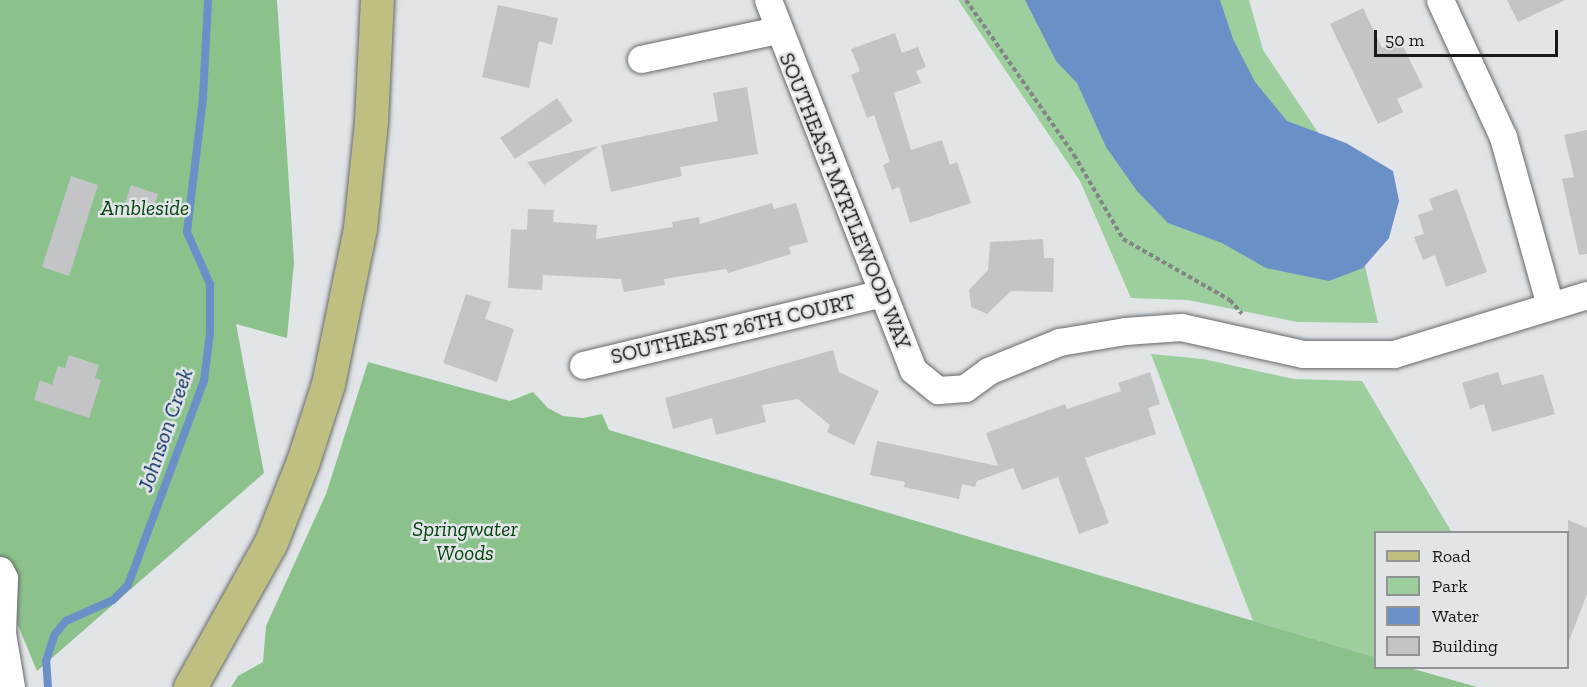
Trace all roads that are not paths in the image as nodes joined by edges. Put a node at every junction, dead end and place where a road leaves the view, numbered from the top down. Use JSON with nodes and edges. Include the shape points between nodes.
{"nodes":[{"id":1,"x":377,"y":0,"type":"edge"},
{"id":2,"x":768,"y":0,"type":"edge"},
{"id":3,"x":1440,"y":0,"type":"edge"},
{"id":4,"x":777,"y":30,"type":"junction"},
{"id":5,"x":641,"y":59,"type":"dead end"},
{"id":6,"x":882,"y":294,"type":"junction"},
{"id":7,"x":1587,"y":295,"type":"edge"},
{"id":8,"x":1550,"y":305,"type":"junction"},
{"id":9,"x":583,"y":365,"type":"dead end"},
{"id":10,"x":0,"y":570,"type":"edge"},
{"id":11,"x":11,"y":687,"type":"edge"},
{"id":12,"x":190,"y":687,"type":"edge"}],
"edges":[{"from":1,"to":12,"type":"main road","via":[[360,228],[328,384],[271,542]]},
{"from":2,"to":4,"type":"street","name":"SOUTHEAST MYRTLEWOOD WAY"},
{"from":3,"to":8,"type":"street","via":[[1503,138]]},
{"from":4,"to":5,"type":"street"},
{"from":4,"to":6,"type":"street","name":"SOUTHEAST MYRTLEWOOD WAY"},
{"from":6,"to":8,"type":"street","name":"SOUTHEAST MYRTLEWOOD WAY","via":[[913,370],[938,390],[965,388],[988,371],[1059,342],[1125,331],[1181,327],[1303,354],[1394,354]]},
{"from":6,"to":9,"type":"street","name":"SOUTHEAST 26TH COURT"},
{"from":7,"to":8,"type":"street"},
{"from":10,"to":11,"type":"street","via":[[4,578],[3,651]]}]}
